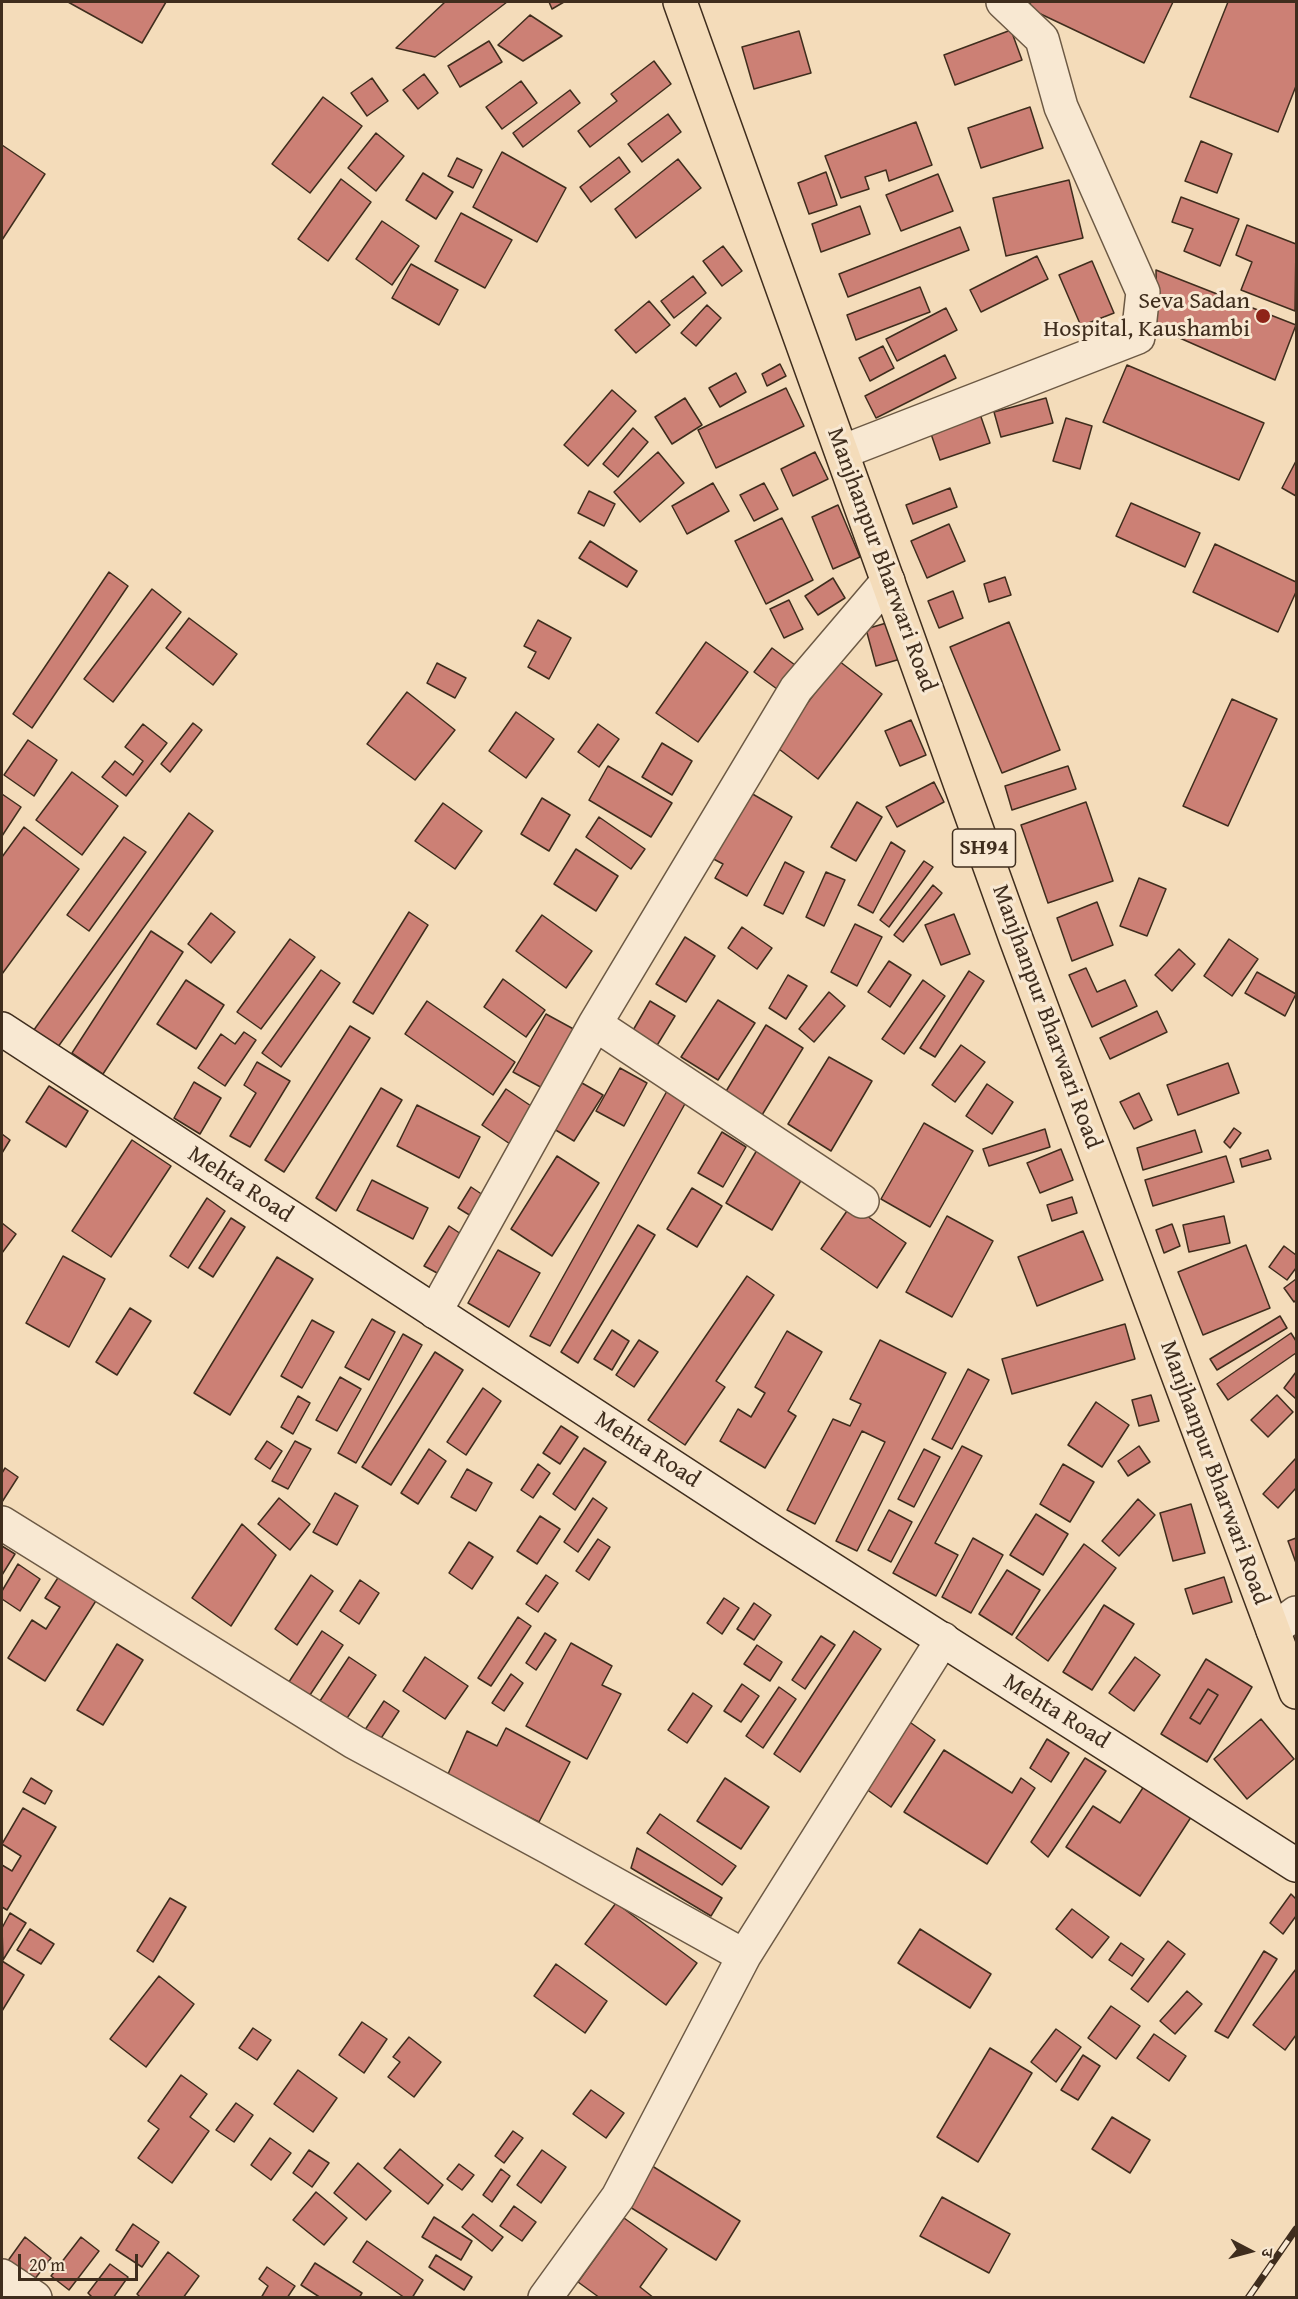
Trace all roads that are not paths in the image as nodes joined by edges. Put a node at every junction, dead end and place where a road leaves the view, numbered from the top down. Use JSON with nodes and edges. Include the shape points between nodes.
{"nodes":[{"id":1,"x":680,"y":2,"type":"edge"},
{"id":2,"x":1003,"y":2,"type":"edge"},
{"id":3,"x":842,"y":452,"type":"junction"},
{"id":4,"x":888,"y":581,"type":"junction"},
{"id":5,"x":595,"y":1024,"type":"junction"},
{"id":6,"x":2,"y":1029,"type":"edge"},
{"id":7,"x":862,"y":1201,"type":"dead end"},
{"id":8,"x":435,"y":1312,"type":"junction"},
{"id":9,"x":2,"y":1523,"type":"edge"},
{"id":10,"x":1285,"y":1622,"type":"edge"},
{"id":11,"x":943,"y":1639,"type":"junction"},
{"id":12,"x":1296,"y":1692,"type":"edge"},
{"id":13,"x":1296,"y":1865,"type":"edge"},
{"id":14,"x":744,"y":1956,"type":"junction"},
{"id":15,"x":2,"y":2276,"type":"edge"},
{"id":16,"x":35,"y":2298,"type":"edge"},
{"id":17,"x":545,"y":2298,"type":"edge"}],
"edges":[{"from":1,"to":3,"type":"main road","name":"Manjhanpur Bharwari Road","number":"SH94"},
{"from":2,"to":3,"type":"street","via":[[1042,39],[1061,106],[1143,291],[1138,337]]},
{"from":3,"to":4,"type":"main road","name":"Manjhanpur Bharwari Road","number":"SH94"},
{"from":4,"to":5,"type":"street","via":[[796,689]]},
{"from":4,"to":10,"type":"main road","name":"Manjhanpur Bharwari Road","number":"SH94","via":[[1020,950]]},
{"from":5,"to":7,"type":"street"},
{"from":5,"to":8,"type":"street"},
{"from":6,"to":8,"type":"street","name":"Mehta Road"},
{"from":8,"to":11,"type":"street","name":"Mehta Road"},
{"from":9,"to":14,"type":"street","via":[[354,1742]]},
{"from":10,"to":12,"type":"main road","name":"Manjhanpur Bharwari Road","number":"SH94"},
{"from":11,"to":13,"type":"street","name":"Mehta Road"},
{"from":11,"to":14,"type":"street"},
{"from":14,"to":17,"type":"street","via":[[618,2197]]},
{"from":15,"to":16,"type":"street"}]}
